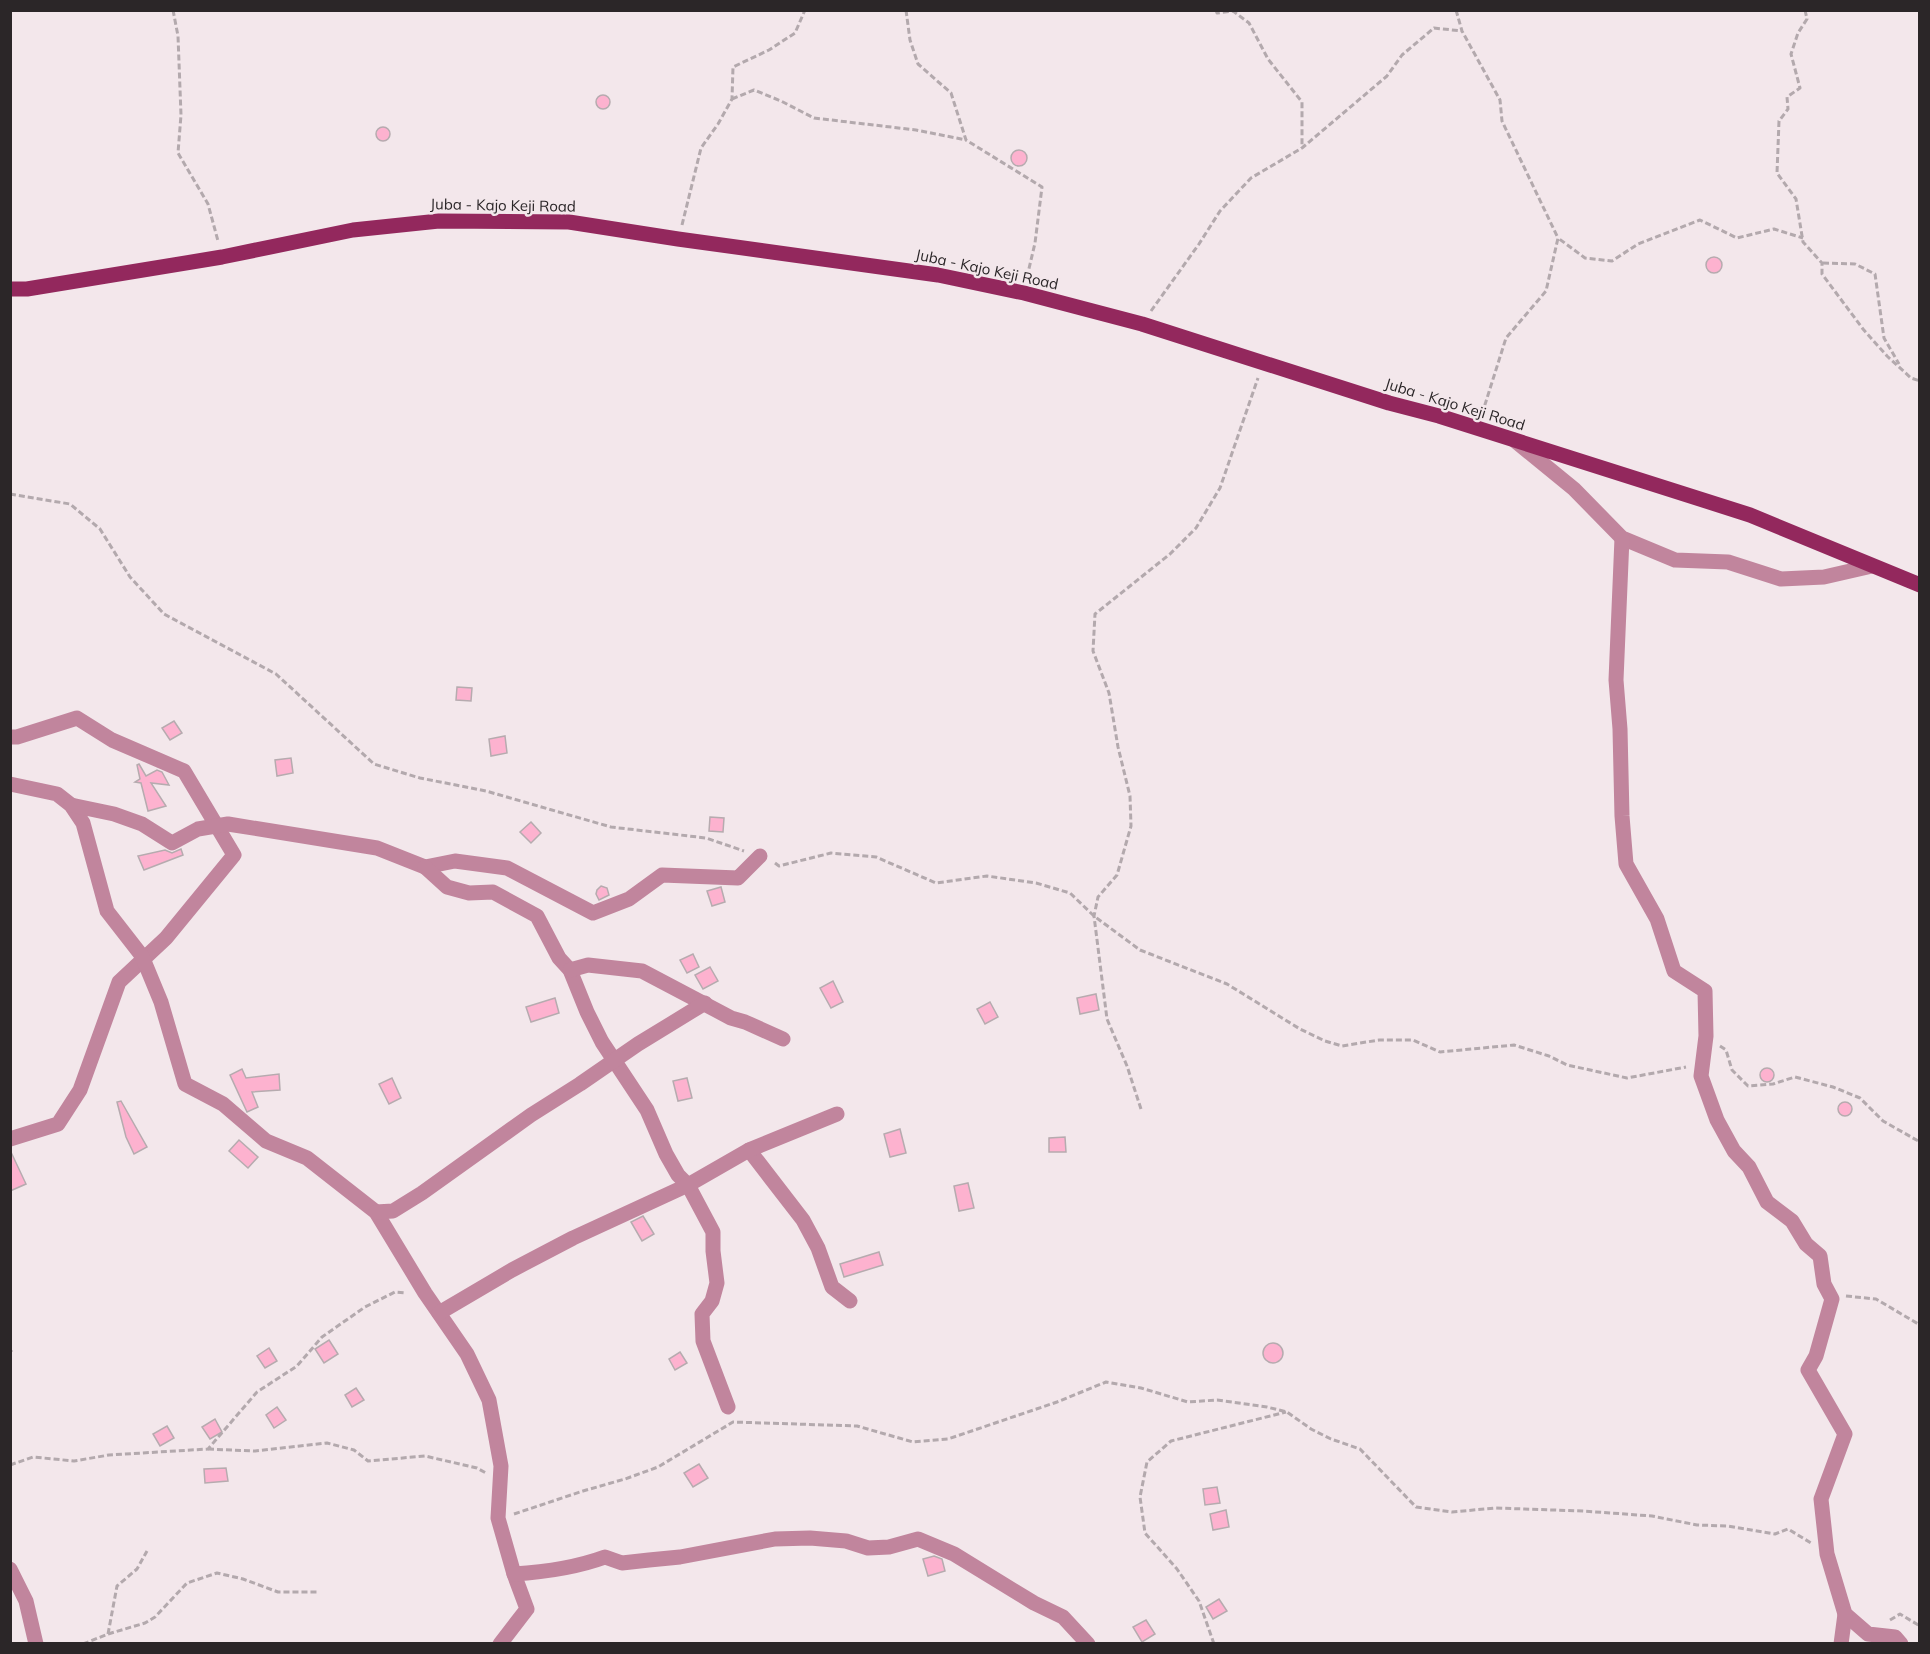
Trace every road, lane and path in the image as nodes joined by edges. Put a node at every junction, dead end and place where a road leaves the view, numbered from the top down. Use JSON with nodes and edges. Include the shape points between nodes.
{"nodes":[{"id":1,"x":173,"y":10,"type":"edge"},
{"id":2,"x":805,"y":10,"type":"edge"},
{"id":3,"x":906,"y":10,"type":"edge"},
{"id":4,"x":1216,"y":10,"type":"edge"},
{"id":5,"x":1455,"y":10,"type":"edge"},
{"id":6,"x":1805,"y":10,"type":"edge"},
{"id":7,"x":1461,"y":31,"type":"junction"},
{"id":8,"x":732,"y":99,"type":"junction"},
{"id":9,"x":966,"y":140,"type":"junction"},
{"id":10,"x":1302,"y":148,"type":"junction"},
{"id":11,"x":1803,"y":237,"type":"junction"},
{"id":12,"x":1558,"y":238,"type":"junction"},
{"id":13,"x":678,"y":239,"type":"junction"},
{"id":14,"x":222,"y":257,"type":"junction"},
{"id":15,"x":1822,"y":263,"type":"junction"},
{"id":16,"x":10,"y":289,"type":"edge"},
{"id":17,"x":1024,"y":293,"type":"junction"},
{"id":18,"x":1142,"y":324,"type":"junction"},
{"id":19,"x":1264,"y":362,"type":"junction"},
{"id":20,"x":1901,"y":369,"type":"junction"},
{"id":21,"x":1920,"y":381,"type":"edge"},
{"id":22,"x":1477,"y":428,"type":"junction"},
{"id":23,"x":1514,"y":440,"type":"junction"},
{"id":24,"x":10,"y":494,"type":"edge"},
{"id":25,"x":1622,"y":538,"type":"junction"},
{"id":26,"x":1872,"y":566,"type":"junction"},
{"id":27,"x":1920,"y":585,"type":"edge"},
{"id":28,"x":10,"y":737,"type":"edge"},
{"id":29,"x":10,"y":784,"type":"edge"},
{"id":30,"x":71,"y":805,"type":"junction"},
{"id":31,"x":760,"y":856,"type":"junction"},
{"id":32,"x":425,"y":867,"type":"junction"},
{"id":33,"x":1094,"y":916,"type":"junction"},
{"id":34,"x":570,"y":970,"type":"junction"},
{"id":35,"x":705,"y":1004,"type":"junction"},
{"id":36,"x":1706,"y":1036,"type":"junction"},
{"id":37,"x":783,"y":1039,"type":"dead end"},
{"id":38,"x":615,"y":1061,"type":"junction"},
{"id":39,"x":1703,"y":1063,"type":"junction"},
{"id":40,"x":1141,"y":1109,"type":"dead end"},
{"id":41,"x":837,"y":1114,"type":"dead end"},
{"id":42,"x":10,"y":1139,"type":"edge"},
{"id":43,"x":1920,"y":1142,"type":"edge"},
{"id":44,"x":749,"y":1150,"type":"junction"},
{"id":45,"x":688,"y":1185,"type":"junction"},
{"id":46,"x":376,"y":1212,"type":"junction"},
{"id":47,"x":425,"y":1293,"type":"junction"},
{"id":48,"x":1832,"y":1299,"type":"junction"},
{"id":49,"x":850,"y":1301,"type":"dead end"},
{"id":50,"x":439,"y":1313,"type":"junction"},
{"id":51,"x":1920,"y":1325,"type":"edge"},
{"id":52,"x":728,"y":1407,"type":"dead end"},
{"id":53,"x":1287,"y":1412,"type":"junction"},
{"id":54,"x":208,"y":1449,"type":"junction"},
{"id":55,"x":10,"y":1465,"type":"edge"},
{"id":56,"x":500,"y":1481,"type":"junction"},
{"id":57,"x":498,"y":1518,"type":"junction"},
{"id":58,"x":147,"y":1551,"type":"dead end"},
{"id":59,"x":1827,"y":1554,"type":"junction"},
{"id":60,"x":10,"y":1569,"type":"edge"},
{"id":61,"x":513,"y":1574,"type":"junction"},
{"id":62,"x":317,"y":1592,"type":"dead end"},
{"id":63,"x":1845,"y":1614,"type":"junction"},
{"id":64,"x":108,"y":1634,"type":"junction"},
{"id":65,"x":36,"y":1644,"type":"edge"},
{"id":66,"x":83,"y":1644,"type":"edge"},
{"id":67,"x":500,"y":1644,"type":"edge"},
{"id":68,"x":1088,"y":1644,"type":"edge"},
{"id":69,"x":1214,"y":1644,"type":"edge"},
{"id":70,"x":1841,"y":1644,"type":"edge"},
{"id":71,"x":1901,"y":1644,"type":"edge"}],
"edges":[{"from":1,"to":14,"type":"path","via":[[181,114],[178,153],[208,204]]},
{"from":2,"to":8,"type":"path","via":[[795,33],[733,67]]},
{"from":3,"to":9,"type":"path","via":[[918,64],[951,93]]},
{"from":4,"to":10,"type":"path","via":[[1233,11],[1250,22],[1268,59],[1302,102]]},
{"from":5,"to":7,"type":"path"},
{"from":6,"to":11,"type":"path","via":[[1806,19],[1791,54],[1800,88],[1787,97],[1788,109],[1779,121],[1777,173],[1796,198]]},
{"from":7,"to":10,"type":"path","via":[[1434,28],[1402,55],[1387,76]]},
{"from":7,"to":12,"type":"path","via":[[1500,100],[1502,121]]},
{"from":8,"to":9,"type":"path","via":[[754,90],[814,118]]},
{"from":8,"to":13,"type":"path","via":[[701,148]]},
{"from":9,"to":17,"type":"path","via":[[1042,187]]},
{"from":10,"to":18,"type":"path","via":[[1251,178],[1220,211]]},
{"from":11,"to":12,"type":"path","via":[[1774,229],[1737,238],[1700,220],[1638,244],[1612,261],[1585,258]]},
{"from":11,"to":15,"type":"path"},
{"from":12,"to":22,"type":"path","via":[[1546,291],[1506,338]]},
{"from":13,"to":14,"type":"main road","name":"Juba - Kajo Keji Road","via":[[569,222],[439,220],[353,230]]},
{"from":13,"to":17,"type":"main road","name":"Juba - Kajo Keji Road","via":[[938,275]]},
{"from":14,"to":16,"type":"main road","name":"Juba - Kajo Keji Road"},
{"from":15,"to":20,"type":"path","via":[[1822,274],[1863,329]]},
{"from":15,"to":20,"type":"path","via":[[1855,264],[1875,274],[1884,338]]},
{"from":17,"to":18,"type":"main road","name":"Juba - Kajo Keji Road"},
{"from":18,"to":19,"type":"main road","name":"Juba - Kajo Keji Road"},
{"from":19,"to":22,"type":"main road","name":"Juba - Kajo Keji Road"},
{"from":19,"to":33,"type":"path","via":[[1220,488],[1196,528],[1095,614],[1093,651],[1109,693],[1130,796],[1131,826],[1117,875],[1098,897]]},
{"from":20,"to":21,"type":"path"},
{"from":22,"to":23,"type":"main road","name":"Juba - Kajo Keji Road"},
{"from":23,"to":25,"type":"street","via":[[1574,489]]},
{"from":23,"to":26,"type":"main road","name":"Juba - Kajo Keji Road","via":[[1750,515]]},
{"from":24,"to":31,"type":"path","via":[[70,504],[100,529],[130,577],[165,614],[276,674],[374,764],[612,827],[706,838]]},
{"from":25,"to":26,"type":"street","via":[[1675,560],[1728,562],[1781,579],[1824,577]]},
{"from":25,"to":36,"type":"street","via":[[1616,680],[1626,864],[1658,919],[1674,971],[1705,991]]},
{"from":26,"to":27,"type":"main road","name":"Juba - Kajo Keji Road"},
{"from":28,"to":42,"type":"street","via":[[77,718],[112,740],[184,771],[234,855],[166,938],[120,982],[81,1090],[58,1124]]},
{"from":29,"to":30,"type":"street","via":[[57,794]]},
{"from":30,"to":32,"type":"street","via":[[142,824],[172,843],[198,828],[228,824],[377,848]]},
{"from":30,"to":46,"type":"street","via":[[83,823],[107,911],[142,956],[161,1002],[185,1084],[223,1104],[266,1142],[307,1158]]},
{"from":31,"to":32,"type":"street","via":[[738,878],[662,875],[629,899],[593,912],[507,868],[455,861]]},
{"from":31,"to":33,"type":"path","via":[[779,866],[831,853],[876,857],[936,883],[987,876],[1036,883],[1070,893]]},
{"from":32,"to":34,"type":"street","via":[[447,887],[469,893],[493,892],[537,915],[559,958]]},
{"from":33,"to":39,"type":"path","via":[[1140,950],[1227,984],[1300,1029],[1342,1046],[1413,1040],[1440,1052],[1514,1045],[1567,1065],[1628,1078]]},
{"from":33,"to":40,"type":"path","via":[[1107,1019]]},
{"from":34,"to":35,"type":"street","via":[[588,965],[642,971]]},
{"from":34,"to":38,"type":"street","via":[[587,1012]]},
{"from":35,"to":37,"type":"street"},
{"from":35,"to":38,"type":"street"},
{"from":36,"to":39,"type":"street"},
{"from":36,"to":43,"type":"path","via":[[1726,1050],[1732,1070],[1748,1086],[1795,1077],[1816,1081],[1860,1098],[1883,1121]]},
{"from":38,"to":45,"type":"street","via":[[647,1110],[678,1175]]},
{"from":38,"to":46,"type":"street","via":[[422,1193],[393,1211]]},
{"from":39,"to":48,"type":"street","via":[[1701,1076],[1734,1151],[1749,1167],[1767,1202],[1792,1221],[1806,1244],[1820,1256],[1824,1284]]},
{"from":41,"to":44,"type":"street"},
{"from":44,"to":45,"type":"street"},
{"from":44,"to":49,"type":"street","via":[[803,1220],[832,1287]]},
{"from":45,"to":50,"type":"street","via":[[573,1238]]},
{"from":45,"to":52,"type":"street","via":[[713,1232],[717,1283],[712,1301],[702,1314],[703,1341]]},
{"from":46,"to":47,"type":"street"},
{"from":47,"to":50,"type":"street"},
{"from":47,"to":54,"type":"path","via":[[395,1293],[365,1307],[322,1337],[297,1366],[257,1392]]},
{"from":48,"to":51,"type":"path","via":[[1852,1295],[1876,1299]]},
{"from":48,"to":59,"type":"street","via":[[1816,1356],[1808,1370],[1845,1434],[1821,1499]]},
{"from":50,"to":56,"type":"street","via":[[467,1354],[489,1400],[501,1466]]},
{"from":53,"to":57,"type":"path","via":[[1217,1400],[1188,1402],[1141,1388],[1106,1383],[948,1439],[913,1442],[857,1426],[734,1422],[658,1467]]},
{"from":53,"to":59,"type":"path","via":[[1321,1434],[1360,1449],[1416,1507],[1452,1512],[1494,1508],[1641,1515],[1775,1534],[1788,1529]]},
{"from":53,"to":69,"type":"path","via":[[1171,1441],[1146,1462],[1140,1497],[1145,1533],[1199,1601]]},
{"from":54,"to":55,"type":"path","via":[[74,1461],[33,1457]]},
{"from":54,"to":56,"type":"path","via":[[255,1451],[327,1443],[354,1450],[368,1461],[425,1456],[477,1468]]},
{"from":56,"to":57,"type":"street"},
{"from":57,"to":61,"type":"street"},
{"from":58,"to":64,"type":"path","via":[[137,1569],[117,1586]]},
{"from":59,"to":63,"type":"street"},
{"from":60,"to":65,"type":"street","via":[[26,1601]]},
{"from":61,"to":67,"type":"street","via":[[527,1610]]},
{"from":61,"to":68,"type":"street","via":[[555,1571],[605,1557],[622,1563],[680,1557],[775,1539],[846,1541],[868,1548],[918,1539],[954,1554],[1063,1617]]},
{"from":62,"to":64,"type":"path","via":[[278,1592],[218,1573],[187,1583],[145,1623]]},
{"from":63,"to":70,"type":"street"},
{"from":63,"to":71,"type":"street","via":[[1868,1634],[1895,1637]]},
{"from":64,"to":66,"type":"path"}]}
